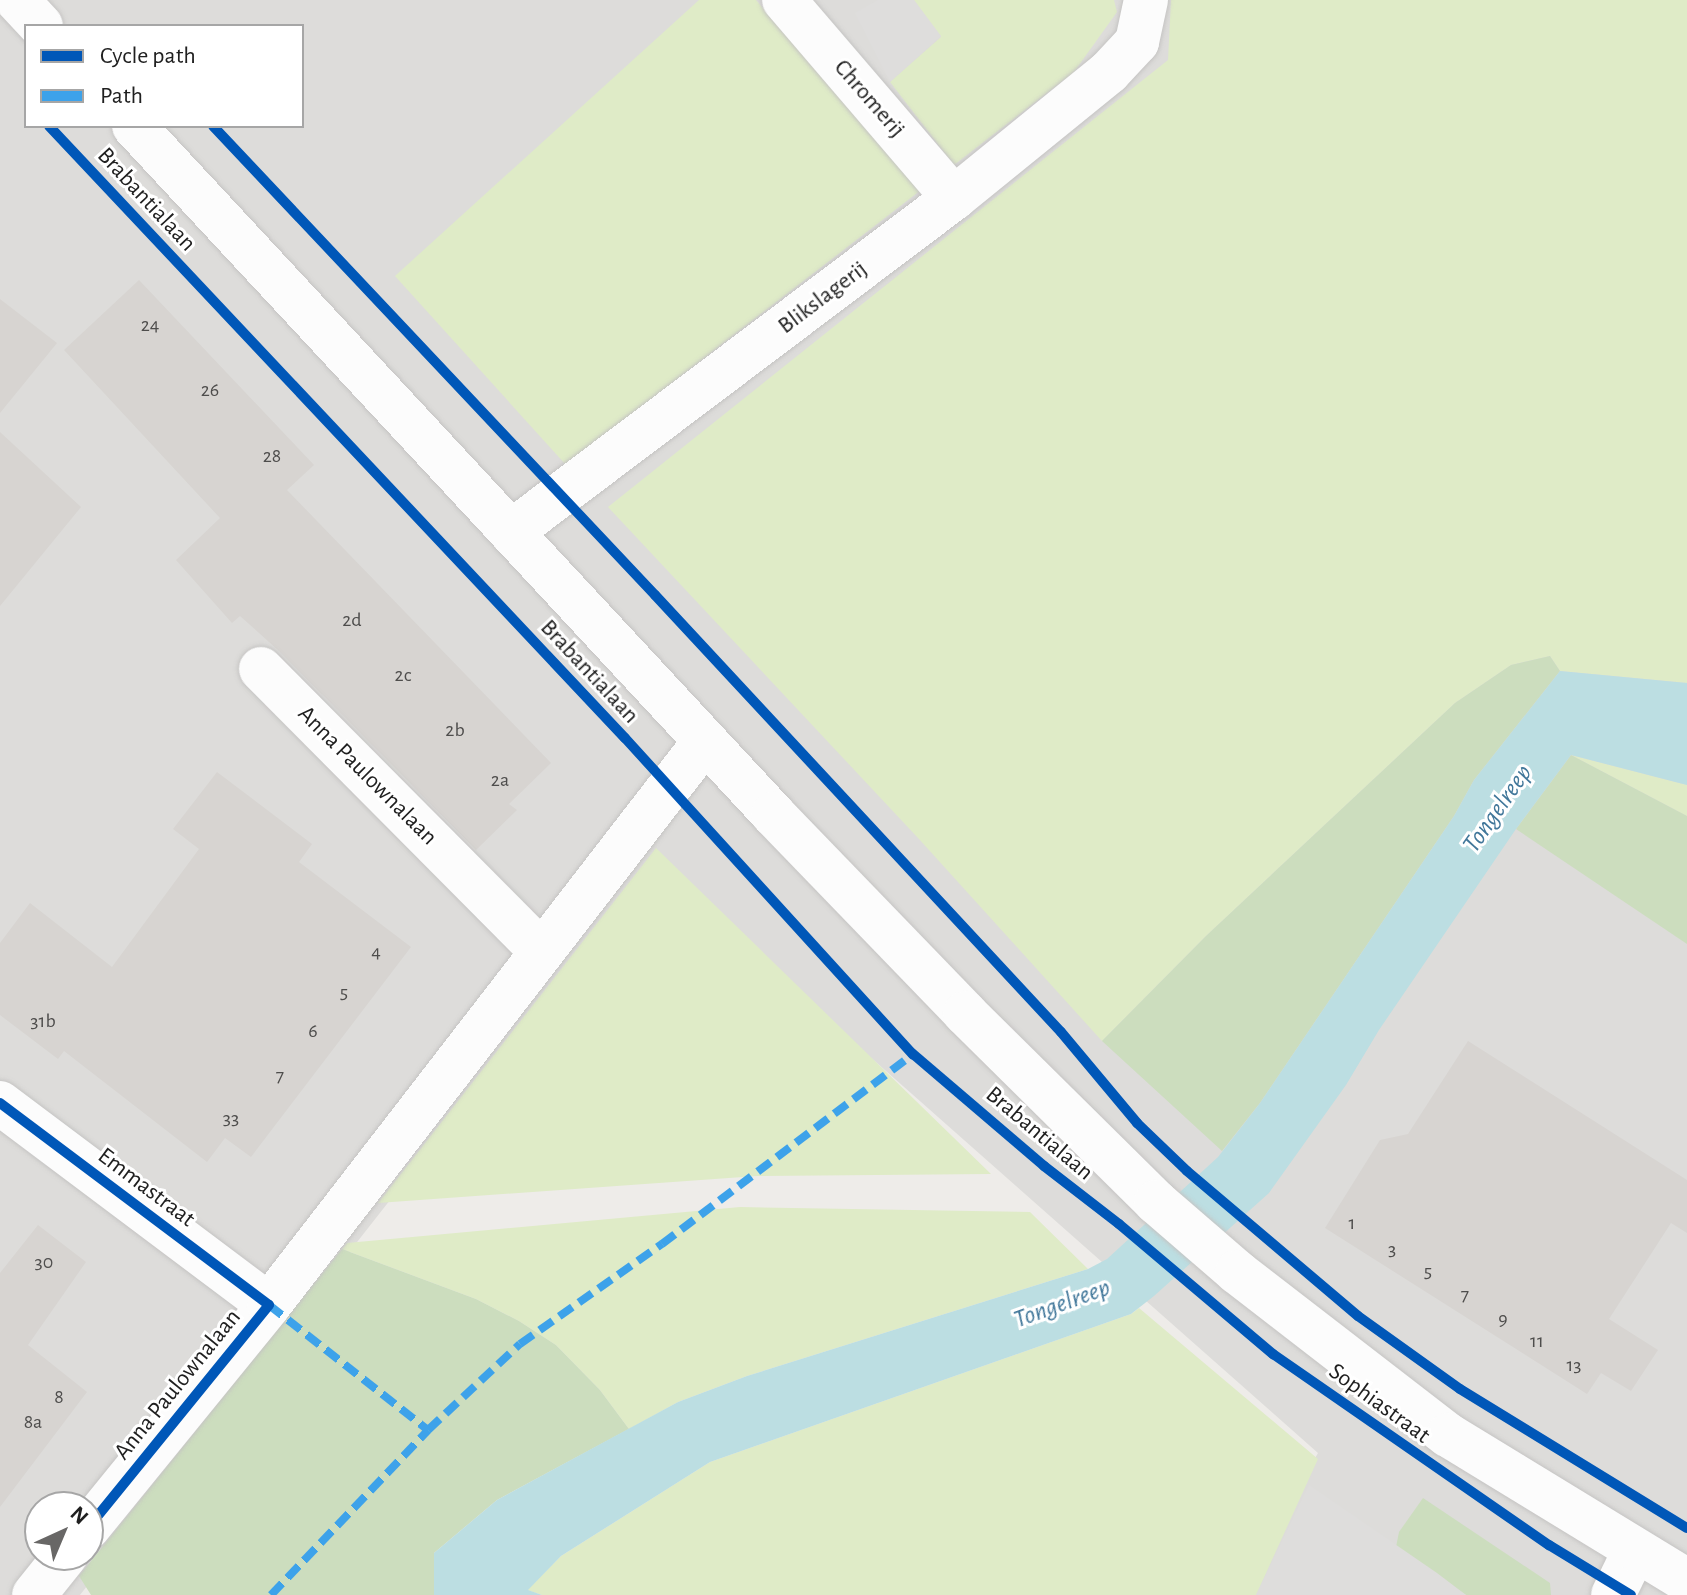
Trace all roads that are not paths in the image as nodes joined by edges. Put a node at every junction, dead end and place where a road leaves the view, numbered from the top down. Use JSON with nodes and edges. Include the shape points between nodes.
{"nodes":[{"id":1,"x":17,"y":0,"type":"edge"},
{"id":2,"x":784,"y":0,"type":"edge"},
{"id":3,"x":1146,"y":0,"type":"edge"},
{"id":4,"x":39,"y":24,"type":"edge"},
{"id":5,"x":136,"y":128,"type":"edge"},
{"id":6,"x":954,"y":198,"type":"junction"},
{"id":7,"x":511,"y":532,"type":"junction"},
{"id":8,"x":261,"y":669,"type":"dead end"},
{"id":9,"x":705,"y":741,"type":"junction"},
{"id":10,"x":541,"y":951,"type":"junction"},
{"id":11,"x":0,"y":1103,"type":"edge"},
{"id":12,"x":1156,"y":1202,"type":"joint"},
{"id":13,"x":269,"y":1305,"type":"junction"},
{"id":14,"x":104,"y":1508,"type":"edge"},
{"id":15,"x":1635,"y":1550,"type":"junction"},
{"id":16,"x":53,"y":1571,"type":"edge"},
{"id":17,"x":1687,"y":1581,"type":"edge"},
{"id":18,"x":34,"y":1595,"type":"edge"},
{"id":19,"x":1613,"y":1595,"type":"edge"}],
"edges":[{"from":1,"to":4,"type":"street"},
{"from":2,"to":6,"type":"street","name":"Chromerij"},
{"from":3,"to":6,"type":"street","name":"Blikslagerij","via":[[1137,42],[1109,72]]},
{"from":5,"to":7,"type":"street","name":"Brabantialaan"},
{"from":6,"to":7,"type":"street","name":"Blikslagerij"},
{"from":7,"to":9,"type":"street","name":"Brabantialaan"},
{"from":8,"to":10,"type":"street","name":"Anna Paulownalaan"},
{"from":9,"to":10,"type":"street","name":"Anna Paulownalaan"},
{"from":9,"to":12,"type":"street","name":"Brabantialaan","via":[[965,1013]]},
{"from":10,"to":13,"type":"street","name":"Anna Paulownalaan"},
{"from":11,"to":13,"type":"street","name":"Emmastraat"},
{"from":12,"to":15,"type":"street","name":"Sophiastraat","via":[[1237,1272],[1448,1435]]},
{"from":13,"to":14,"type":"street","name":"Anna Paulownalaan"},
{"from":15,"to":17,"type":"street","name":"Sophiastraat"},
{"from":15,"to":19,"type":"street"},
{"from":16,"to":18,"type":"street"}]}
